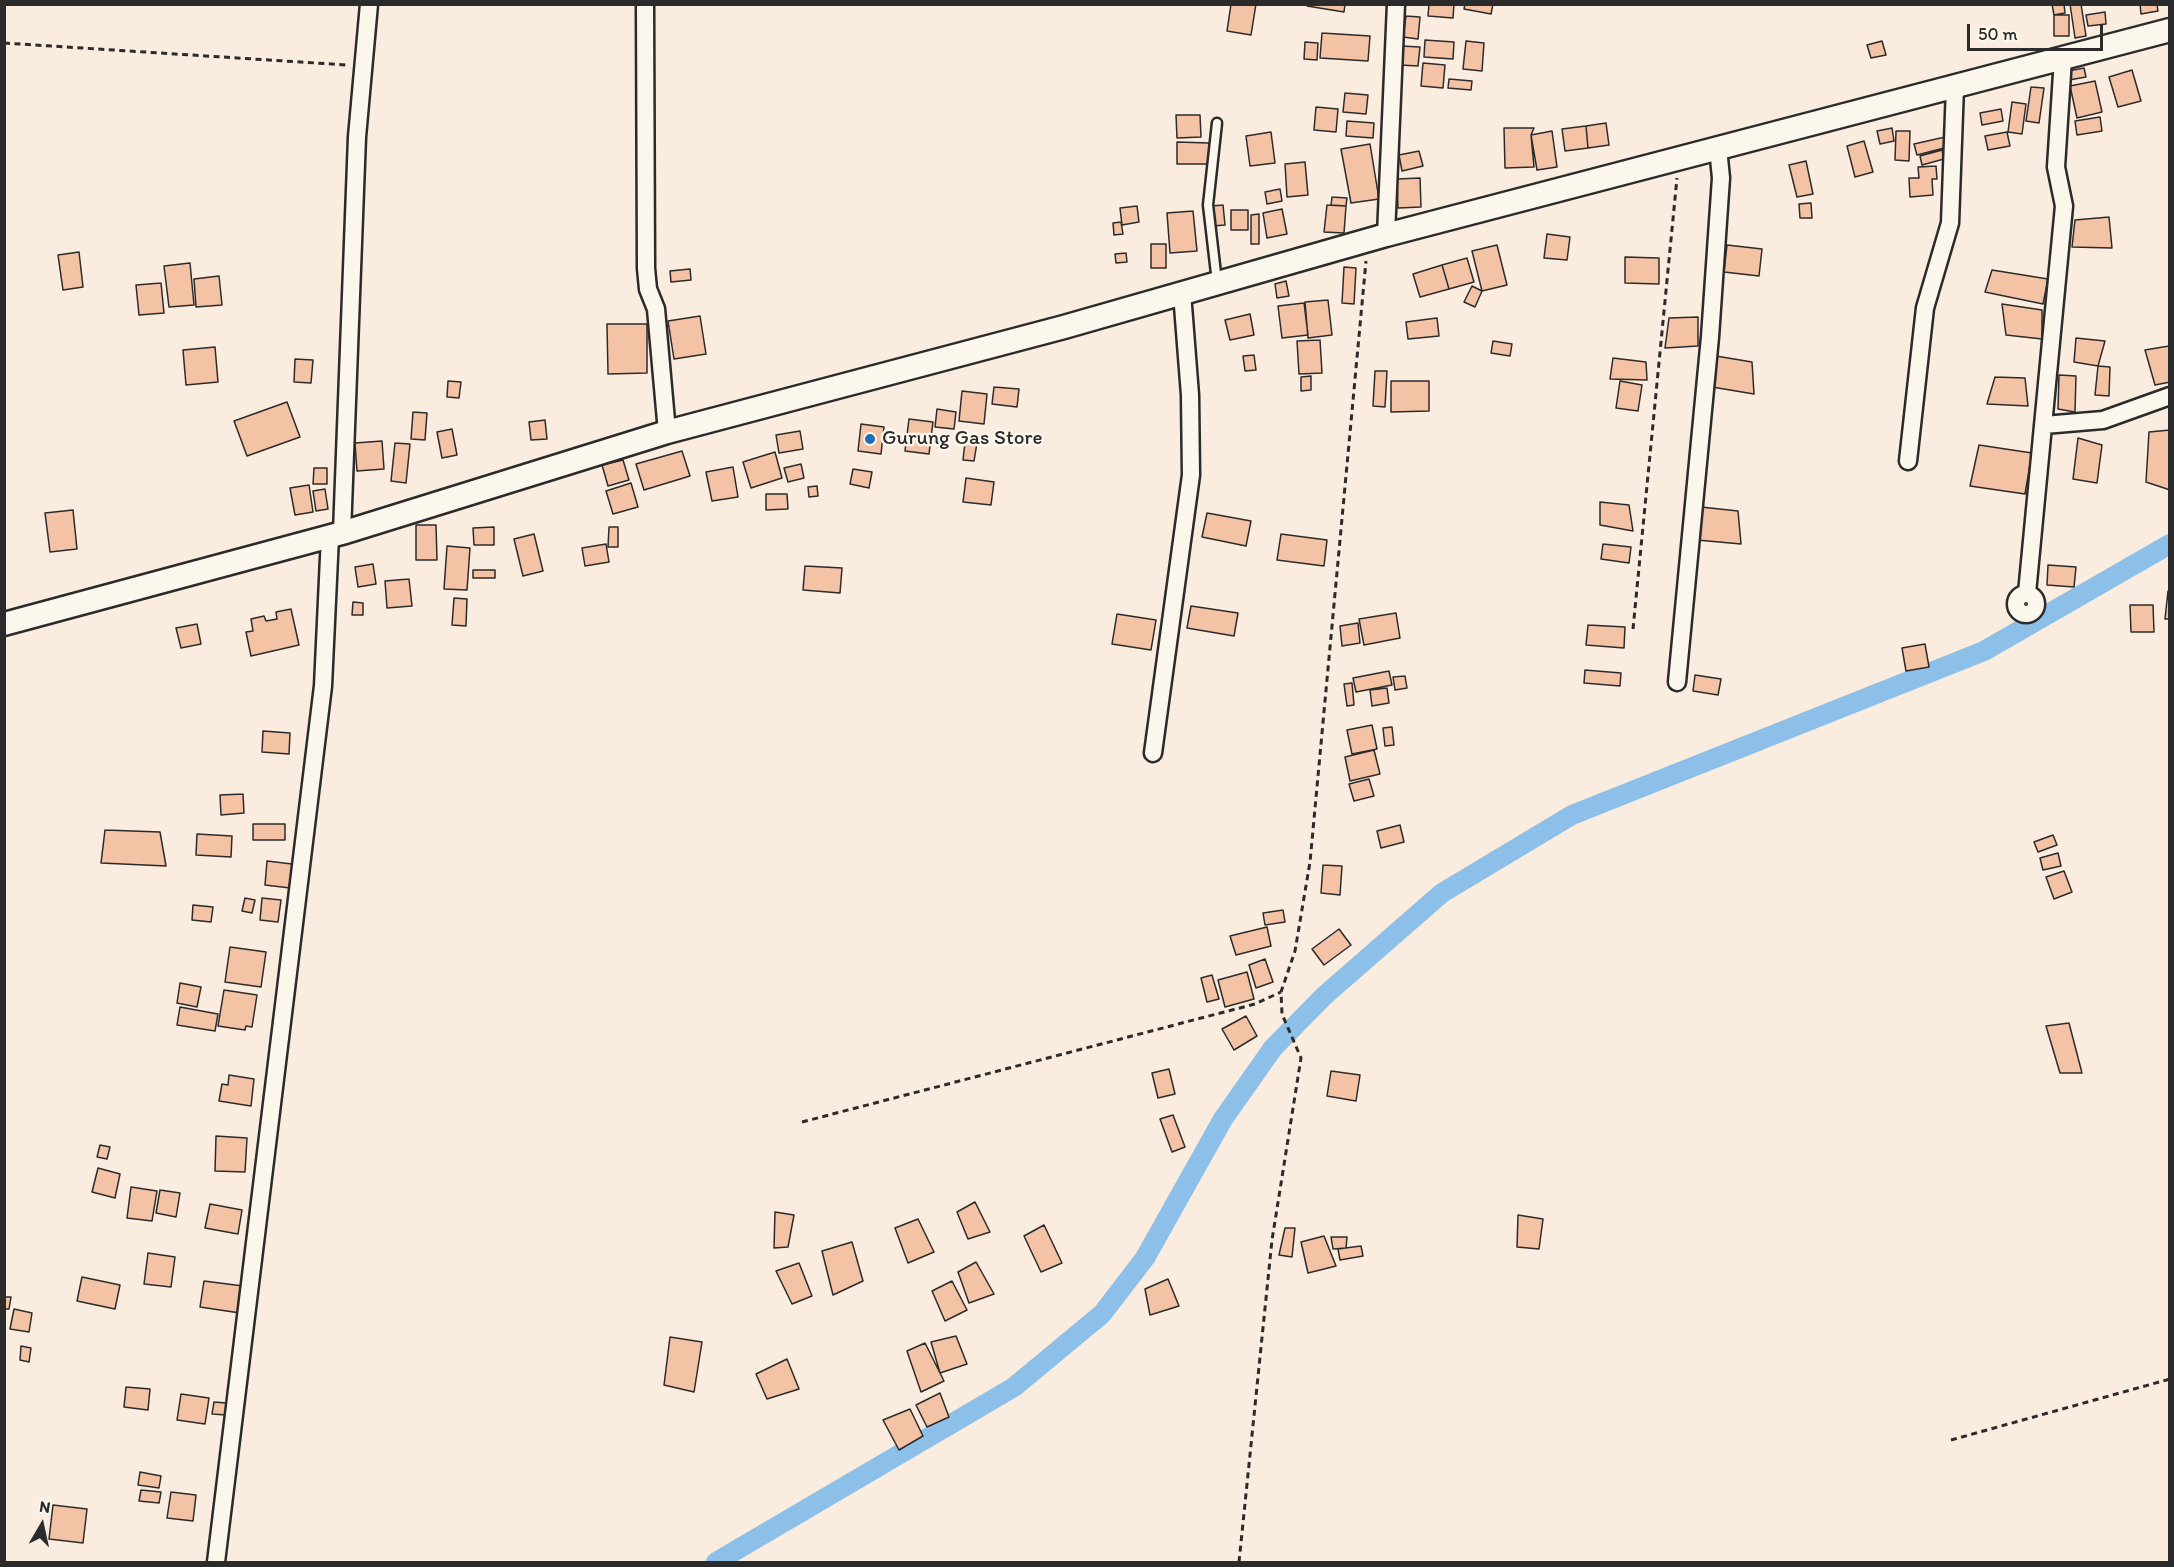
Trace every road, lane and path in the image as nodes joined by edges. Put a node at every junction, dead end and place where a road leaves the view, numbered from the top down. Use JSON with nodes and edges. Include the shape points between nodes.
{"nodes":[{"id":1,"x":369,"y":4,"type":"edge"},
{"id":2,"x":645,"y":4,"type":"edge"},
{"id":3,"x":1396,"y":4,"type":"edge"},
{"id":4,"x":2169,"y":30,"type":"edge"},
{"id":5,"x":4,"y":43,"type":"edge"},
{"id":6,"x":2063,"y":58,"type":"junction"},
{"id":7,"x":363,"y":66,"type":"junction"},
{"id":8,"x":1955,"y":86,"type":"junction"},
{"id":9,"x":1217,"y":123,"type":"dead end"},
{"id":10,"x":1718,"y":148,"type":"junction"},
{"id":11,"x":1680,"y":158,"type":"junction"},
{"id":12,"x":1377,"y":238,"type":"junction"},
{"id":13,"x":1217,"y":283,"type":"junction"},
{"id":14,"x":1182,"y":293,"type":"junction"},
{"id":15,"x":2169,"y":396,"type":"edge"},
{"id":16,"x":2044,"y":425,"type":"junction"},
{"id":17,"x":667,"y":432,"type":"junction"},
{"id":18,"x":1908,"y":461,"type":"dead end"},
{"id":19,"x":336,"y":535,"type":"junction"},
{"id":20,"x":2027,"y":593,"type":"dead end"},
{"id":21,"x":4,"y":624,"type":"edge"},
{"id":22,"x":1633,"y":629,"type":"dead end"},
{"id":23,"x":1677,"y":682,"type":"dead end"},
{"id":24,"x":1153,"y":753,"type":"dead end"},
{"id":25,"x":1281,"y":992,"type":"junction"},
{"id":26,"x":802,"y":1122,"type":"dead end"},
{"id":27,"x":2169,"y":1379,"type":"edge"},
{"id":28,"x":1951,"y":1440,"type":"dead end"},
{"id":29,"x":216,"y":1563,"type":"edge"},
{"id":30,"x":1239,"y":1563,"type":"edge"}],
"edges":[{"from":1,"to":7,"type":"street"},
{"from":2,"to":17,"type":"street","via":[[646,268],[648,289],[656,309]]},
{"from":3,"to":12,"type":"street"},
{"from":4,"to":6,"type":"main road"},
{"from":5,"to":7,"type":"path"},
{"from":6,"to":8,"type":"main road"},
{"from":6,"to":16,"type":"street","via":[[2056,167],[2064,206]]},
{"from":7,"to":19,"type":"street"},
{"from":8,"to":10,"type":"main road"},
{"from":8,"to":18,"type":"street","via":[[1950,223],[1925,308]]},
{"from":9,"to":13,"type":"lane","via":[[1208,205]]},
{"from":10,"to":11,"type":"main road"},
{"from":10,"to":23,"type":"street","via":[[1721,178],[1710,337]]},
{"from":11,"to":12,"type":"main road"},
{"from":11,"to":22,"type":"path"},
{"from":12,"to":13,"type":"main road"},
{"from":12,"to":25,"type":"path","via":[[1310,862],[1295,951]]},
{"from":13,"to":14,"type":"main road"},
{"from":14,"to":17,"type":"main road"},
{"from":14,"to":24,"type":"street","via":[[1191,475]]},
{"from":15,"to":16,"type":"street","via":[[2103,420]]},
{"from":16,"to":20,"type":"street"},
{"from":17,"to":19,"type":"main road"},
{"from":19,"to":21,"type":"main road"},
{"from":19,"to":29,"type":"street","via":[[323,686]]},
{"from":25,"to":26,"type":"path","via":[[1255,1004]]},
{"from":25,"to":30,"type":"path","via":[[1282,1014],[1301,1058],[1272,1240]]},
{"from":27,"to":28,"type":"path"}]}
